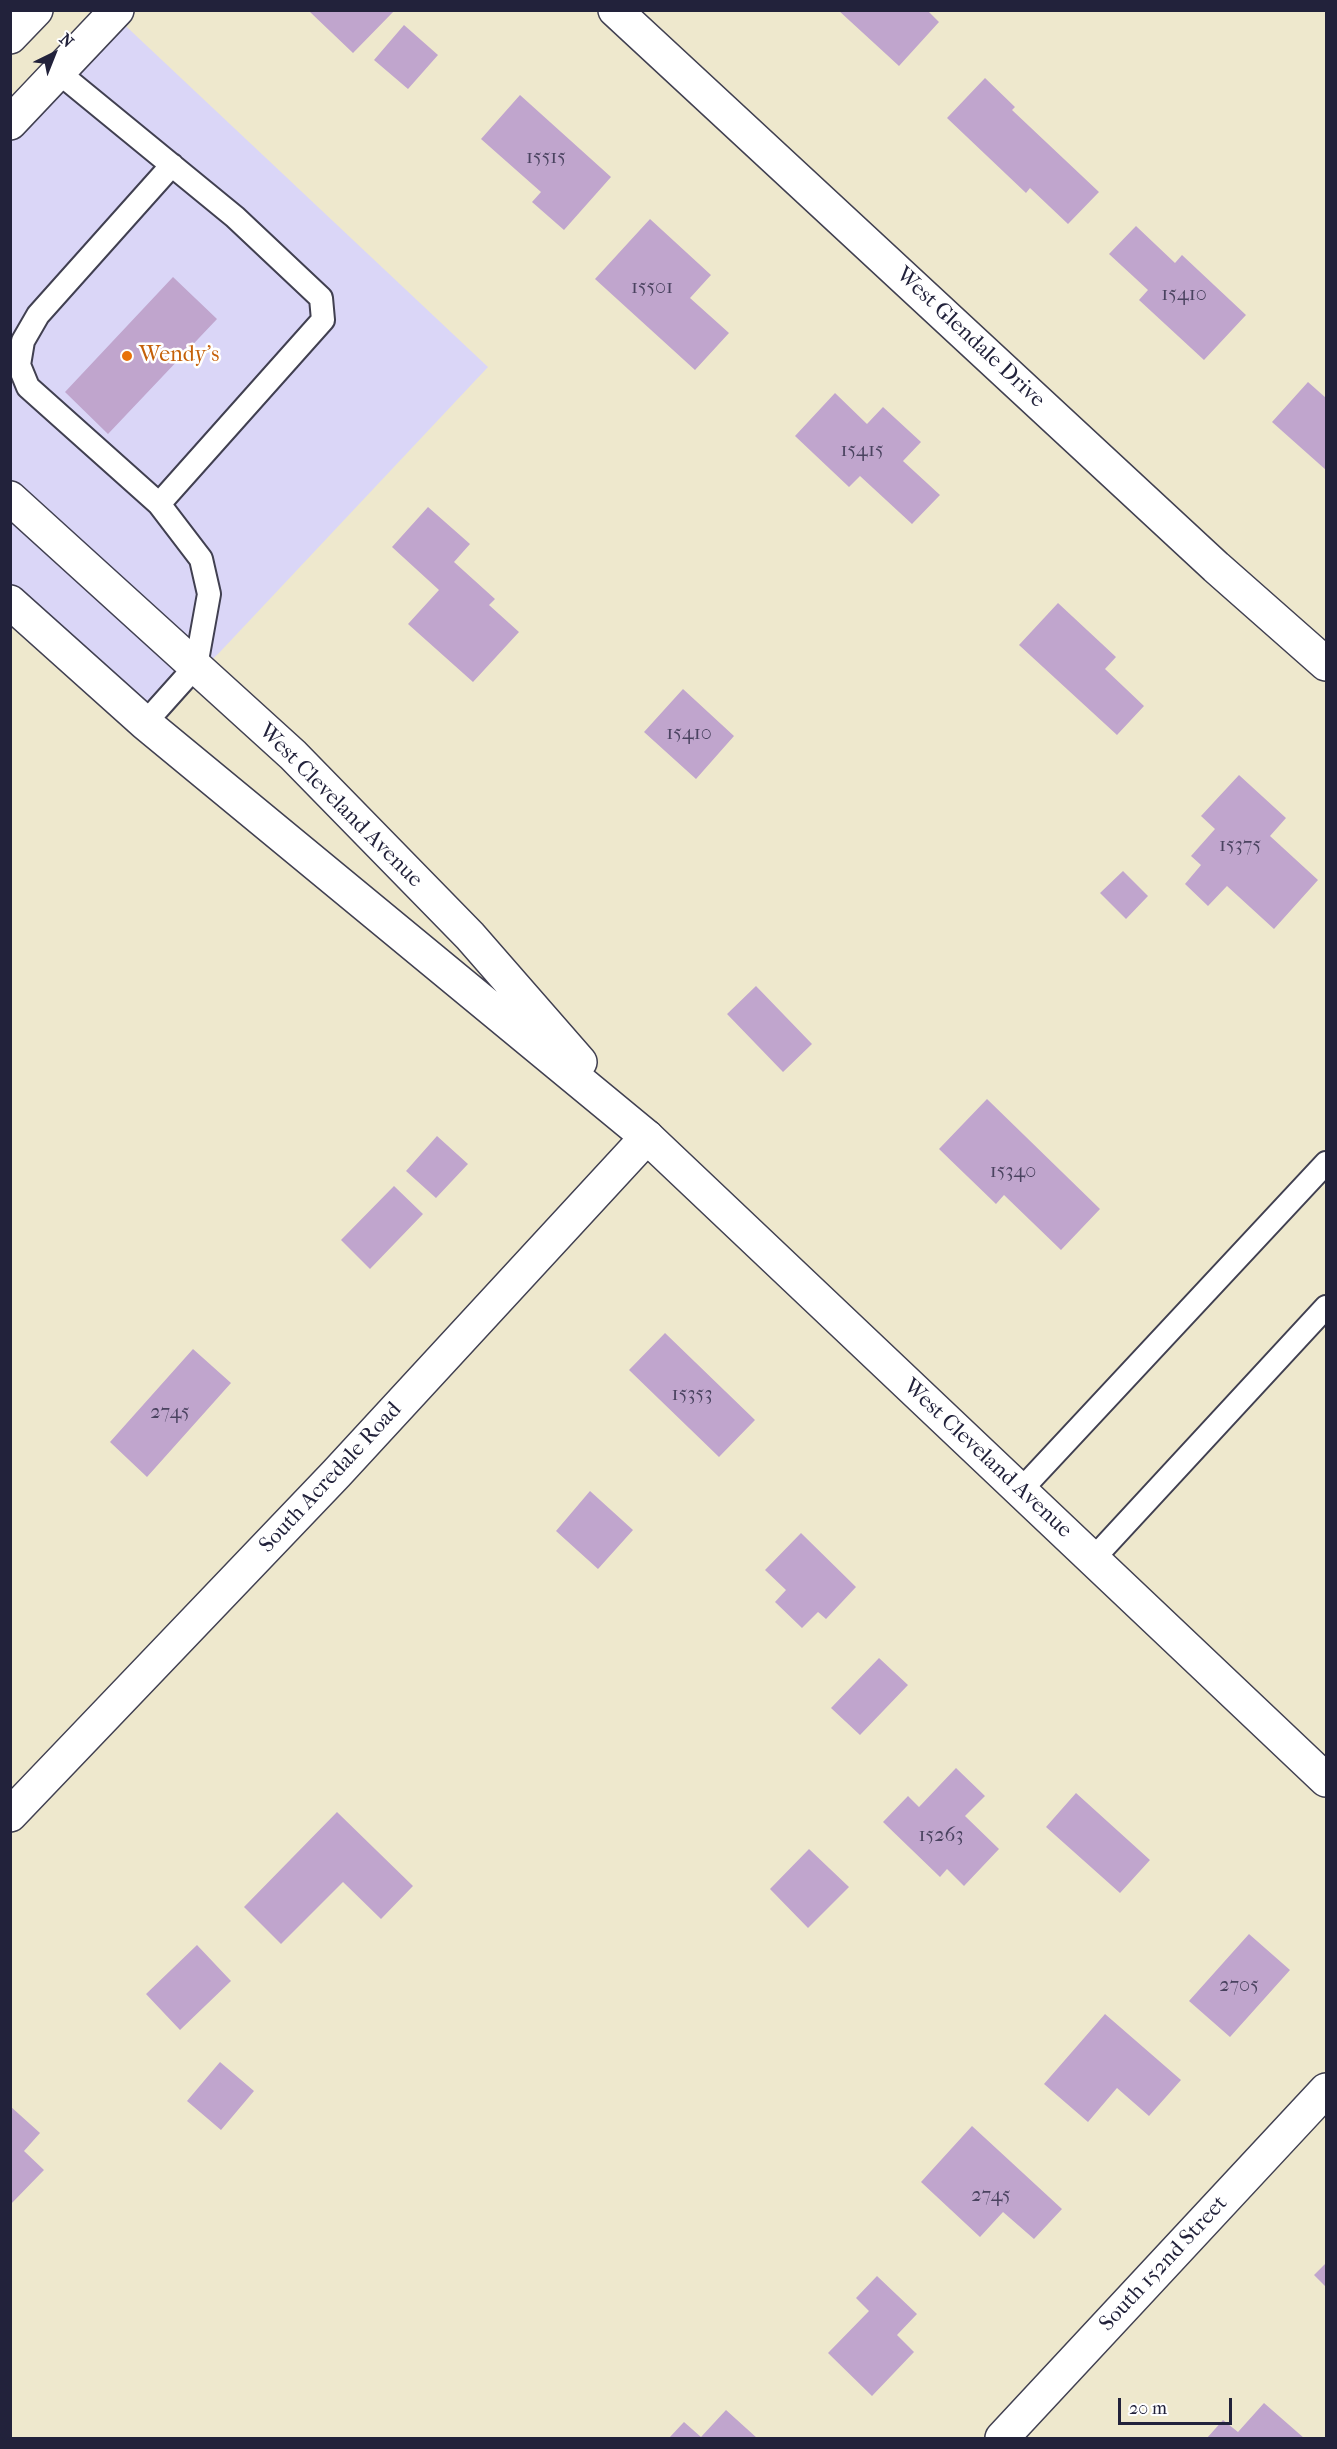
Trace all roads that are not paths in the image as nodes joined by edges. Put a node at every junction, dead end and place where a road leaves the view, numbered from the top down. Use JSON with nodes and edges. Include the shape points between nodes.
{"nodes":[{"id":1,"x":36,"y":10,"type":"edge"},
{"id":2,"x":117,"y":10,"type":"edge"},
{"id":3,"x":615,"y":10,"type":"edge"},
{"id":4,"x":10,"y":37,"type":"edge"},
{"id":5,"x":58,"y":72,"type":"junction"},
{"id":6,"x":10,"y":123,"type":"edge"},
{"id":7,"x":172,"y":165,"type":"junction"},
{"id":8,"x":10,"y":498,"type":"edge"},
{"id":9,"x":159,"y":504,"type":"junction"},
{"id":10,"x":10,"y":602,"type":"edge"},
{"id":11,"x":1326,"y":664,"type":"edge"},
{"id":12,"x":196,"y":666,"type":"junction"},
{"id":13,"x":145,"y":723,"type":"junction"},
{"id":14,"x":647,"y":1137,"type":"junction"},
{"id":15,"x":1326,"y":1163,"type":"edge"},
{"id":16,"x":1326,"y":1307,"type":"edge"},
{"id":17,"x":1020,"y":1491,"type":"junction"},
{"id":18,"x":1093,"y":1559,"type":"junction"},
{"id":19,"x":1326,"y":1780,"type":"edge"},
{"id":20,"x":10,"y":1815,"type":"edge"},
{"id":21,"x":1326,"y":2090,"type":"edge"},
{"id":22,"x":1002,"y":2439,"type":"edge"}],
"edges":[{"from":1,"to":4,"type":"main road"},
{"from":2,"to":5,"type":"main road"},
{"from":3,"to":11,"type":"main road","name":"West Glendale Drive"},
{"from":5,"to":6,"type":"main road"},
{"from":5,"to":7,"type":"lane"},
{"from":7,"to":9,"type":"lane","via":[[38,315],[23,341],[19,365],[28,387]]},
{"from":7,"to":9,"type":"lane","via":[[235,217],[321,298],[323,321]]},
{"from":8,"to":12,"type":"main road","name":"West Cleveland Avenue"},
{"from":9,"to":12,"type":"lane","via":[[201,559],[209,594]]},
{"from":10,"to":13,"type":"main road","name":"West Cleveland Avenue"},
{"from":12,"to":13,"type":"lane"},
{"from":12,"to":14,"type":"main road","name":"West Cleveland Avenue","via":[[293,755],[470,936]]},
{"from":13,"to":14,"type":"main road","name":"West Cleveland Avenue"},
{"from":14,"to":17,"type":"main road","name":"West Cleveland Avenue"},
{"from":14,"to":20,"type":"main road","name":"South Acredale Road","via":[[336,1474]]},
{"from":15,"to":17,"type":"lane"},
{"from":16,"to":18,"type":"lane"},
{"from":17,"to":18,"type":"main road","name":"West Cleveland Avenue"},
{"from":18,"to":19,"type":"main road","name":"West Cleveland Avenue"},
{"from":21,"to":22,"type":"main road","name":"South 152nd Street"}]}
